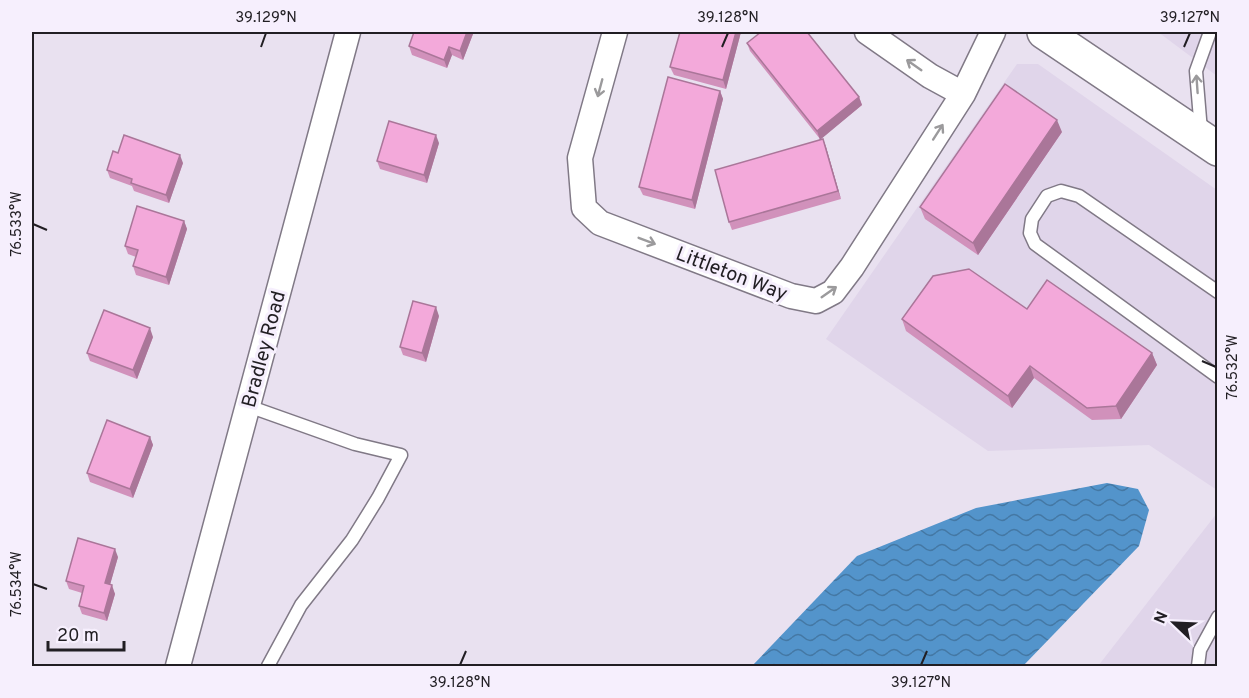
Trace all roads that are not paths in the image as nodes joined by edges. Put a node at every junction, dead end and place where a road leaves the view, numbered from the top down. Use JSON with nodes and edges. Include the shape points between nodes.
{"nodes":[{"id":1,"x":348,"y":32,"type":"edge"},
{"id":2,"x":615,"y":32,"type":"edge"},
{"id":3,"x":867,"y":32,"type":"edge"},
{"id":4,"x":993,"y":32,"type":"edge"},
{"id":5,"x":1044,"y":32,"type":"edge"},
{"id":6,"x":1210,"y":32,"type":"edge"},
{"id":7,"x":963,"y":94,"type":"junction"},
{"id":8,"x":1209,"y":143,"type":"edge"},
{"id":9,"x":1218,"y":292,"type":"edge"},
{"id":10,"x":1218,"y":377,"type":"edge"},
{"id":11,"x":248,"y":406,"type":"junction"},
{"id":12,"x":1218,"y":617,"type":"edge"},
{"id":13,"x":178,"y":666,"type":"edge"},
{"id":14,"x":268,"y":666,"type":"edge"},
{"id":15,"x":1198,"y":666,"type":"edge"}],
"edges":[{"from":1,"to":11,"type":"street","name":"Bradley Road"},
{"from":2,"to":7,"type":"street","name":"Littleton Way","one_way":true,"via":[[580,158],[584,208],[600,223],[791,296],[816,301],[833,292],[852,267]]},
{"from":7,"to":3,"type":"street","one_way":true},
{"from":4,"to":7,"type":"street","name":"Littleton Way"},
{"from":5,"to":8,"type":"main road"},
{"from":8,"to":6,"type":"lane","one_way":true,"via":[[1196,71]]},
{"from":9,"to":10,"type":"lane","via":[[1079,196],[1061,191],[1047,196],[1032,219],[1030,233],[1035,244]]},
{"from":11,"to":13,"type":"street","name":"Bradley Road"},
{"from":11,"to":14,"type":"lane","via":[[355,444],[401,455],[352,540],[301,605]]},
{"from":12,"to":15,"type":"lane","via":[[1200,650]]}]}
